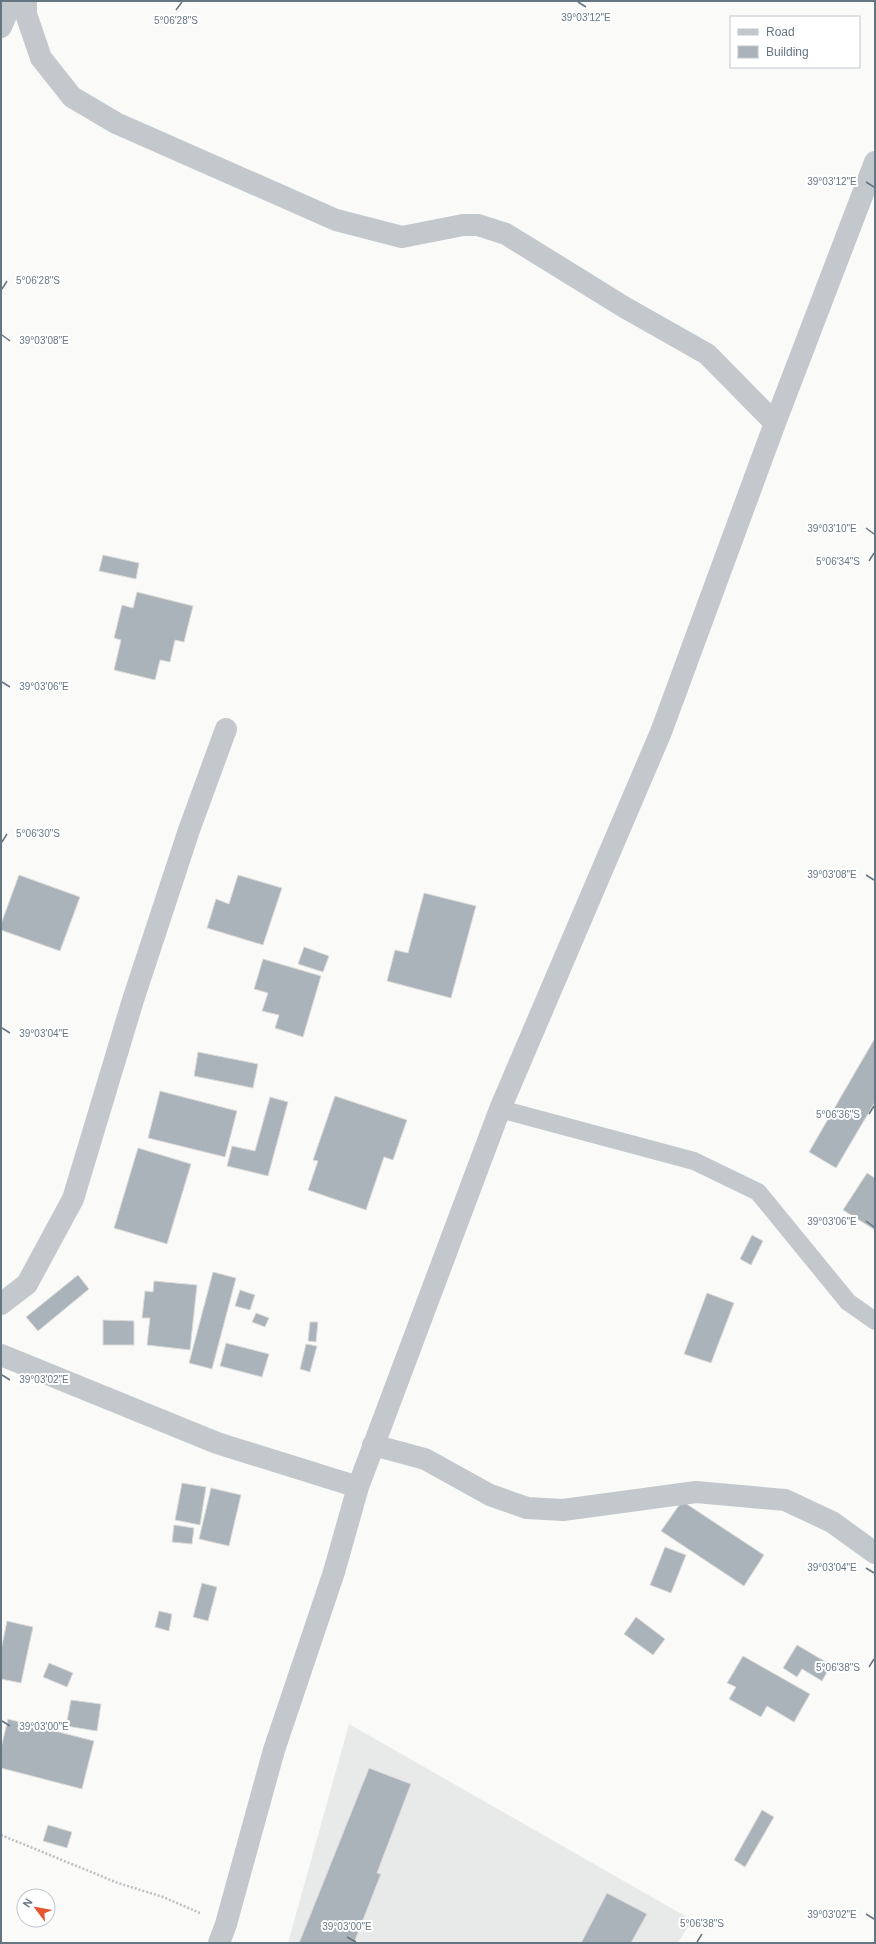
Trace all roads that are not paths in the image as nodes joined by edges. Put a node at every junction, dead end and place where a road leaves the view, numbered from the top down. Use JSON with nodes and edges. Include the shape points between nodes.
{"nodes":[{"id":1,"x":12,"y":1,"type":"edge"},
{"id":2,"x":26,"y":1,"type":"edge"},
{"id":3,"x":1,"y":27,"type":"edge"},
{"id":4,"x":875,"y":162,"type":"edge"},
{"id":5,"x":775,"y":423,"type":"junction"},
{"id":6,"x":226,"y":729,"type":"dead end"},
{"id":7,"x":500,"y":1109,"type":"junction"},
{"id":8,"x":1,"y":1304,"type":"edge"},
{"id":9,"x":875,"y":1321,"type":"edge"},
{"id":10,"x":1,"y":1355,"type":"edge"},
{"id":11,"x":373,"y":1445,"type":"junction"},
{"id":12,"x":358,"y":1487,"type":"junction"},
{"id":13,"x":875,"y":1553,"type":"edge"},
{"id":14,"x":222,"y":1934,"type":"edge"}],
"edges":[{"from":1,"to":3,"type":"street"},
{"from":2,"to":5,"type":"street","via":[[26,14],[42,58],[72,97],[116,123],[336,220],[402,237],[463,225],[478,225],[506,234],[624,307],[707,354]]},
{"from":4,"to":5,"type":"street"},
{"from":5,"to":7,"type":"street","via":[[661,732]]},
{"from":6,"to":8,"type":"street","via":[[189,830],[133,1000],[73,1199],[27,1284]]},
{"from":7,"to":9,"type":"lane","via":[[694,1161],[758,1192],[848,1302]]},
{"from":7,"to":11,"type":"street"},
{"from":10,"to":12,"type":"street","via":[[217,1442]]},
{"from":11,"to":12,"type":"street"},
{"from":11,"to":13,"type":"street","via":[[424,1459],[490,1495],[527,1508],[564,1510],[696,1492],[785,1500],[832,1522]]},
{"from":12,"to":14,"type":"street","via":[[334,1572],[274,1750]]}]}
